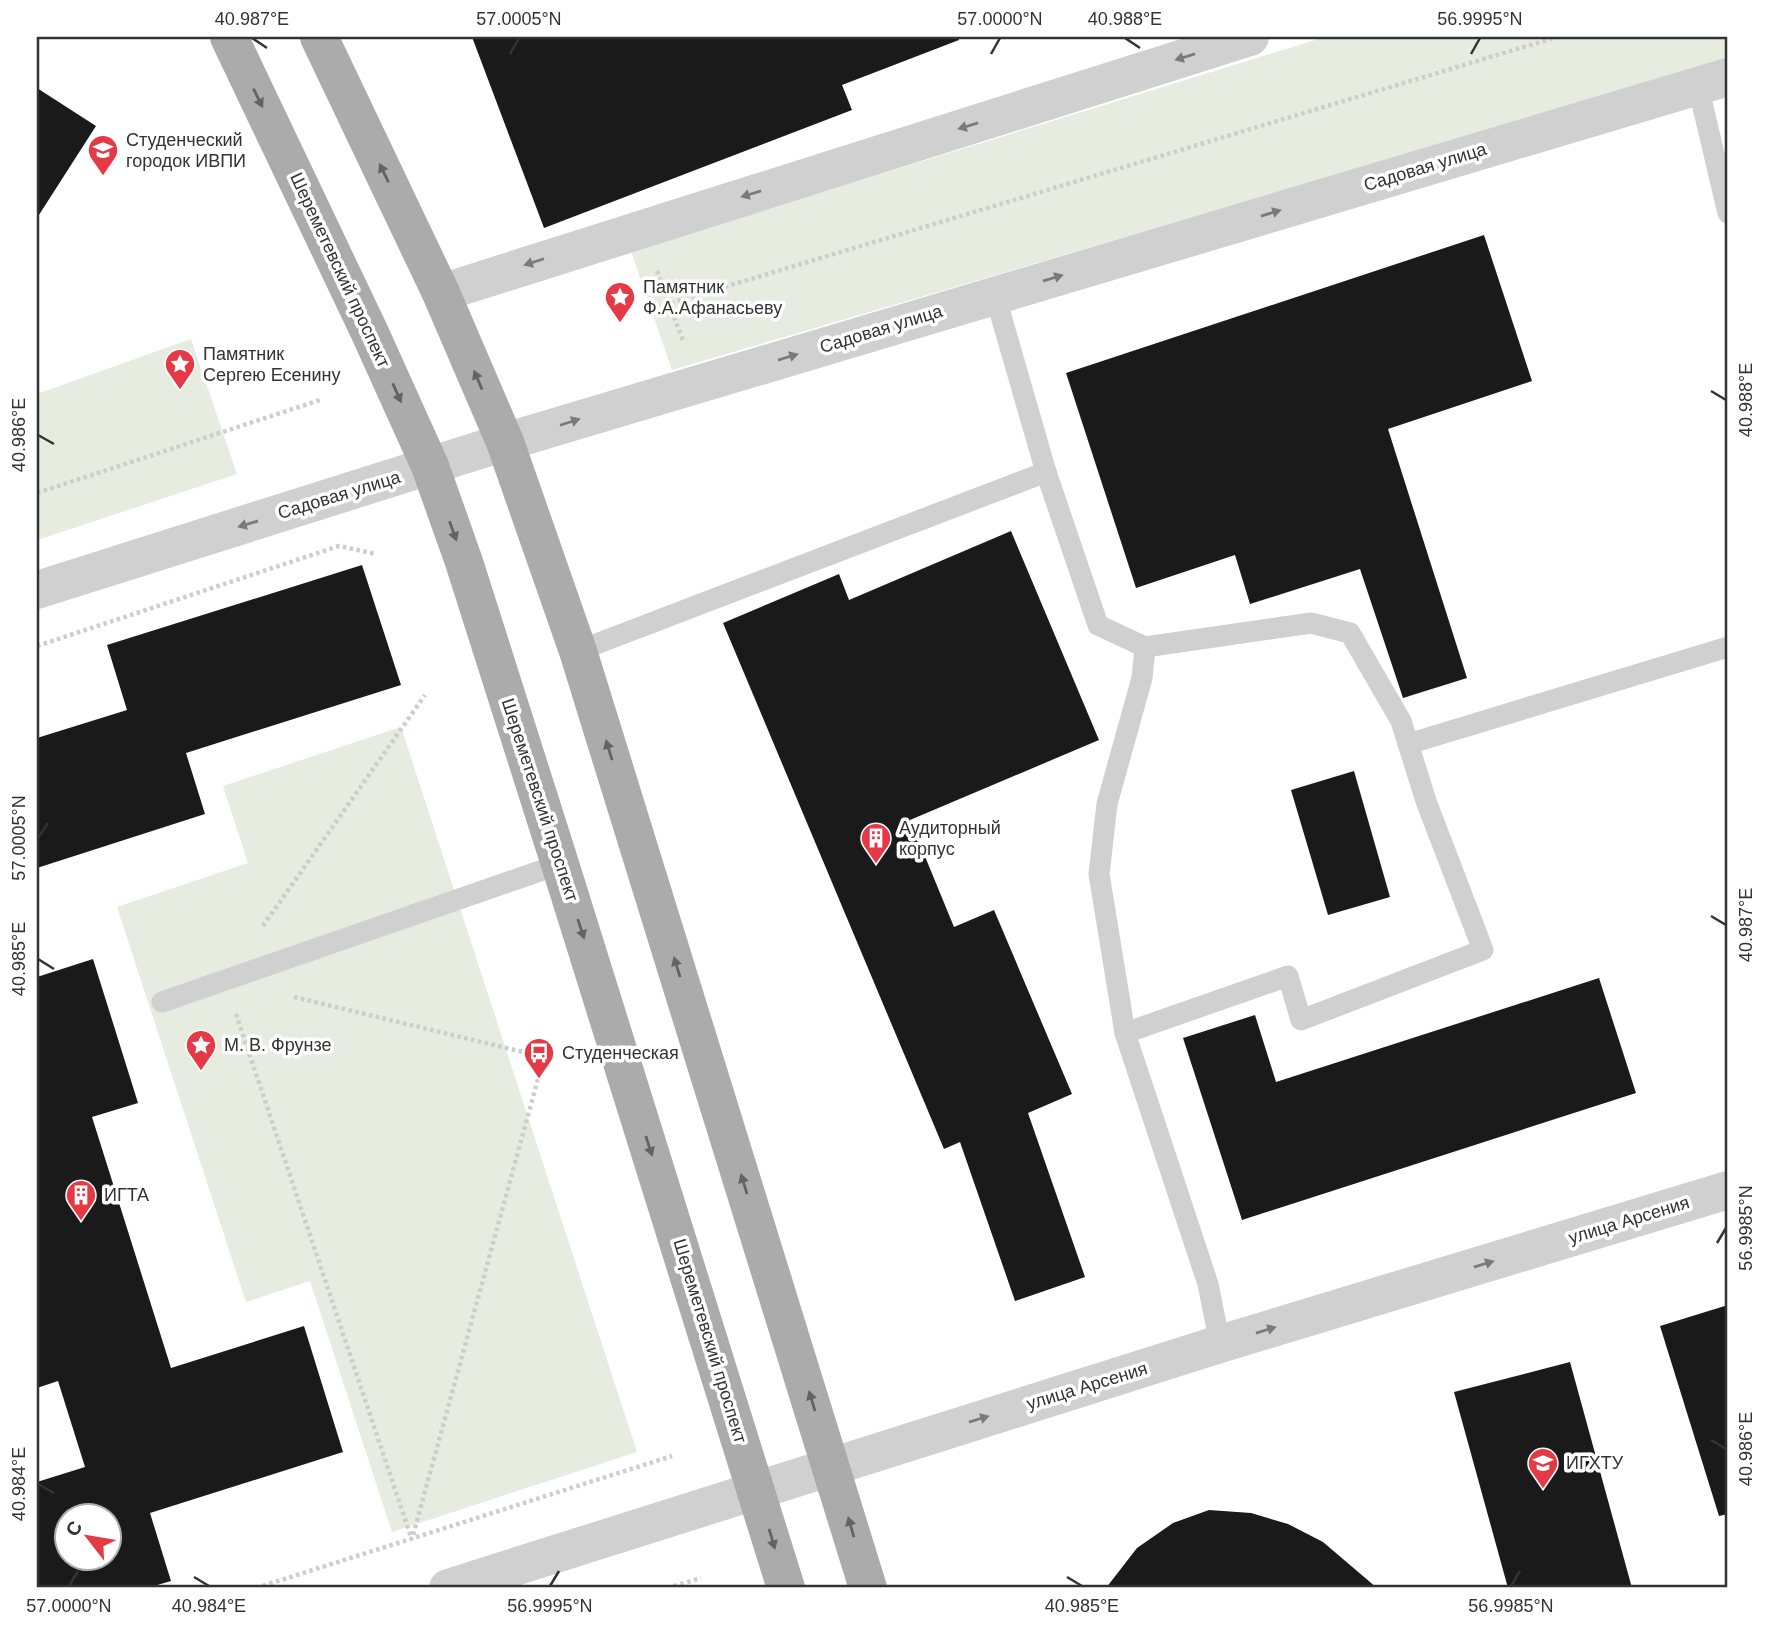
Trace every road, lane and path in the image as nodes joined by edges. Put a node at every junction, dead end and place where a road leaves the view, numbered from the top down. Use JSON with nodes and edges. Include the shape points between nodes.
{"nodes":[{"id":1,"x":229,"y":37,"type":"edge"},
{"id":2,"x":319,"y":37,"type":"edge"},
{"id":3,"x":1250,"y":37,"type":"edge"},
{"id":4,"x":1557,"y":37,"type":"edge"},
{"id":5,"x":1713,"y":82,"type":"edge"},
{"id":6,"x":1728,"y":213,"type":"edge"},
{"id":7,"x":441,"y":293,"type":"junction"},
{"id":8,"x":995,"y":295,"type":"junction"},
{"id":9,"x":671,"y":303,"type":"dead end"},
{"id":10,"x":320,"y":400,"type":"dead end"},
{"id":11,"x":505,"y":442,"type":"junction"},
{"id":12,"x":430,"y":466,"type":"junction"},
{"id":13,"x":1046,"y":472,"type":"junction"},
{"id":14,"x":37,"y":493,"type":"edge"},
{"id":15,"x":376,"y":554,"type":"dead end"},
{"id":16,"x":37,"y":590,"type":"edge"},
{"id":17,"x":37,"y":646,"type":"edge"},
{"id":18,"x":1145,"y":647,"type":"junction"},
{"id":19,"x":1728,"y":647,"type":"edge"},
{"id":20,"x":578,"y":651,"type":"junction"},
{"id":21,"x":425,"y":695,"type":"dead end"},
{"id":22,"x":1408,"y":744,"type":"junction"},
{"id":23,"x":560,"y":864,"type":"junction"},
{"id":24,"x":225,"y":980,"type":"junction"},
{"id":25,"x":292,"y":996,"type":"dead end"},
{"id":26,"x":162,"y":1002,"type":"dead end"},
{"id":27,"x":1125,"y":1033,"type":"junction"},
{"id":28,"x":1728,"y":1190,"type":"edge"},
{"id":29,"x":1220,"y":1344,"type":"junction"},
{"id":30,"x":671,"y":1456,"type":"dead end"},
{"id":31,"x":833,"y":1466,"type":"junction"},
{"id":32,"x":758,"y":1491,"type":"junction"},
{"id":33,"x":412,"y":1539,"type":"junction"},
{"id":34,"x":701,"y":1578,"type":"dead end"},
{"id":35,"x":256,"y":1588,"type":"edge"},
{"id":36,"x":447,"y":1588,"type":"edge"},
{"id":37,"x":667,"y":1588,"type":"edge"},
{"id":38,"x":786,"y":1588,"type":"edge"},
{"id":39,"x":868,"y":1588,"type":"edge"}],
"edges":[{"from":1,"to":12,"type":"main road","name":"Шереметевский проспект","one_way":true},
{"from":7,"to":2,"type":"main road","one_way":true},
{"from":3,"to":7,"type":"street","one_way":true},
{"from":4,"to":9,"type":"path"},
{"from":5,"to":6,"type":"lane"},
{"from":8,"to":5,"type":"street","name":"Садовая улица","one_way":true},
{"from":11,"to":7,"type":"main road","one_way":true},
{"from":11,"to":8,"type":"street","name":"Садовая улица","one_way":true},
{"from":8,"to":13,"type":"lane"},
{"from":10,"to":14,"type":"path"},
{"from":11,"to":12,"type":"street","name":"Садовая улица"},
{"from":11,"to":20,"type":"main road"},
{"from":12,"to":16,"type":"street","name":"Садовая улица","one_way":true},
{"from":12,"to":23,"type":"main road","name":"Шереметевский проспект","one_way":true},
{"from":13,"to":18,"type":"lane","via":[[1098,625]]},
{"from":13,"to":20,"type":"lane"},
{"from":15,"to":17,"type":"path","via":[[339,546]]},
{"from":18,"to":22,"type":"lane","via":[[1311,623],[1350,633],[1401,721]]},
{"from":18,"to":27,"type":"lane","via":[[1142,678],[1107,804],[1099,874]]},
{"from":19,"to":22,"type":"lane"},
{"from":31,"to":20,"type":"main road","one_way":true},
{"from":21,"to":24,"type":"path"},
{"from":22,"to":27,"type":"lane","via":[[1483,950],[1301,1020],[1288,975]]},
{"from":23,"to":24,"type":"lane"},
{"from":23,"to":32,"type":"main road","name":"Шереметевский проспект","one_way":true},
{"from":24,"to":26,"type":"lane"},
{"from":24,"to":33,"type":"path"},
{"from":25,"to":33,"type":"path","via":[[544,1057]]},
{"from":27,"to":29,"type":"lane","via":[[1208,1284]]},
{"from":29,"to":28,"type":"street","name":"улица Арсения","one_way":true},
{"from":31,"to":29,"type":"street","name":"улица Арсения","one_way":true},
{"from":30,"to":33,"type":"path"},
{"from":31,"to":32,"type":"street","name":"улица Арсения"},
{"from":39,"to":31,"type":"main road","one_way":true},
{"from":32,"to":36,"type":"street","name":"улица Арсения"},
{"from":32,"to":38,"type":"main road","name":"Шереметевский проспект","one_way":true},
{"from":33,"to":35,"type":"path"},
{"from":34,"to":37,"type":"path"}]}
